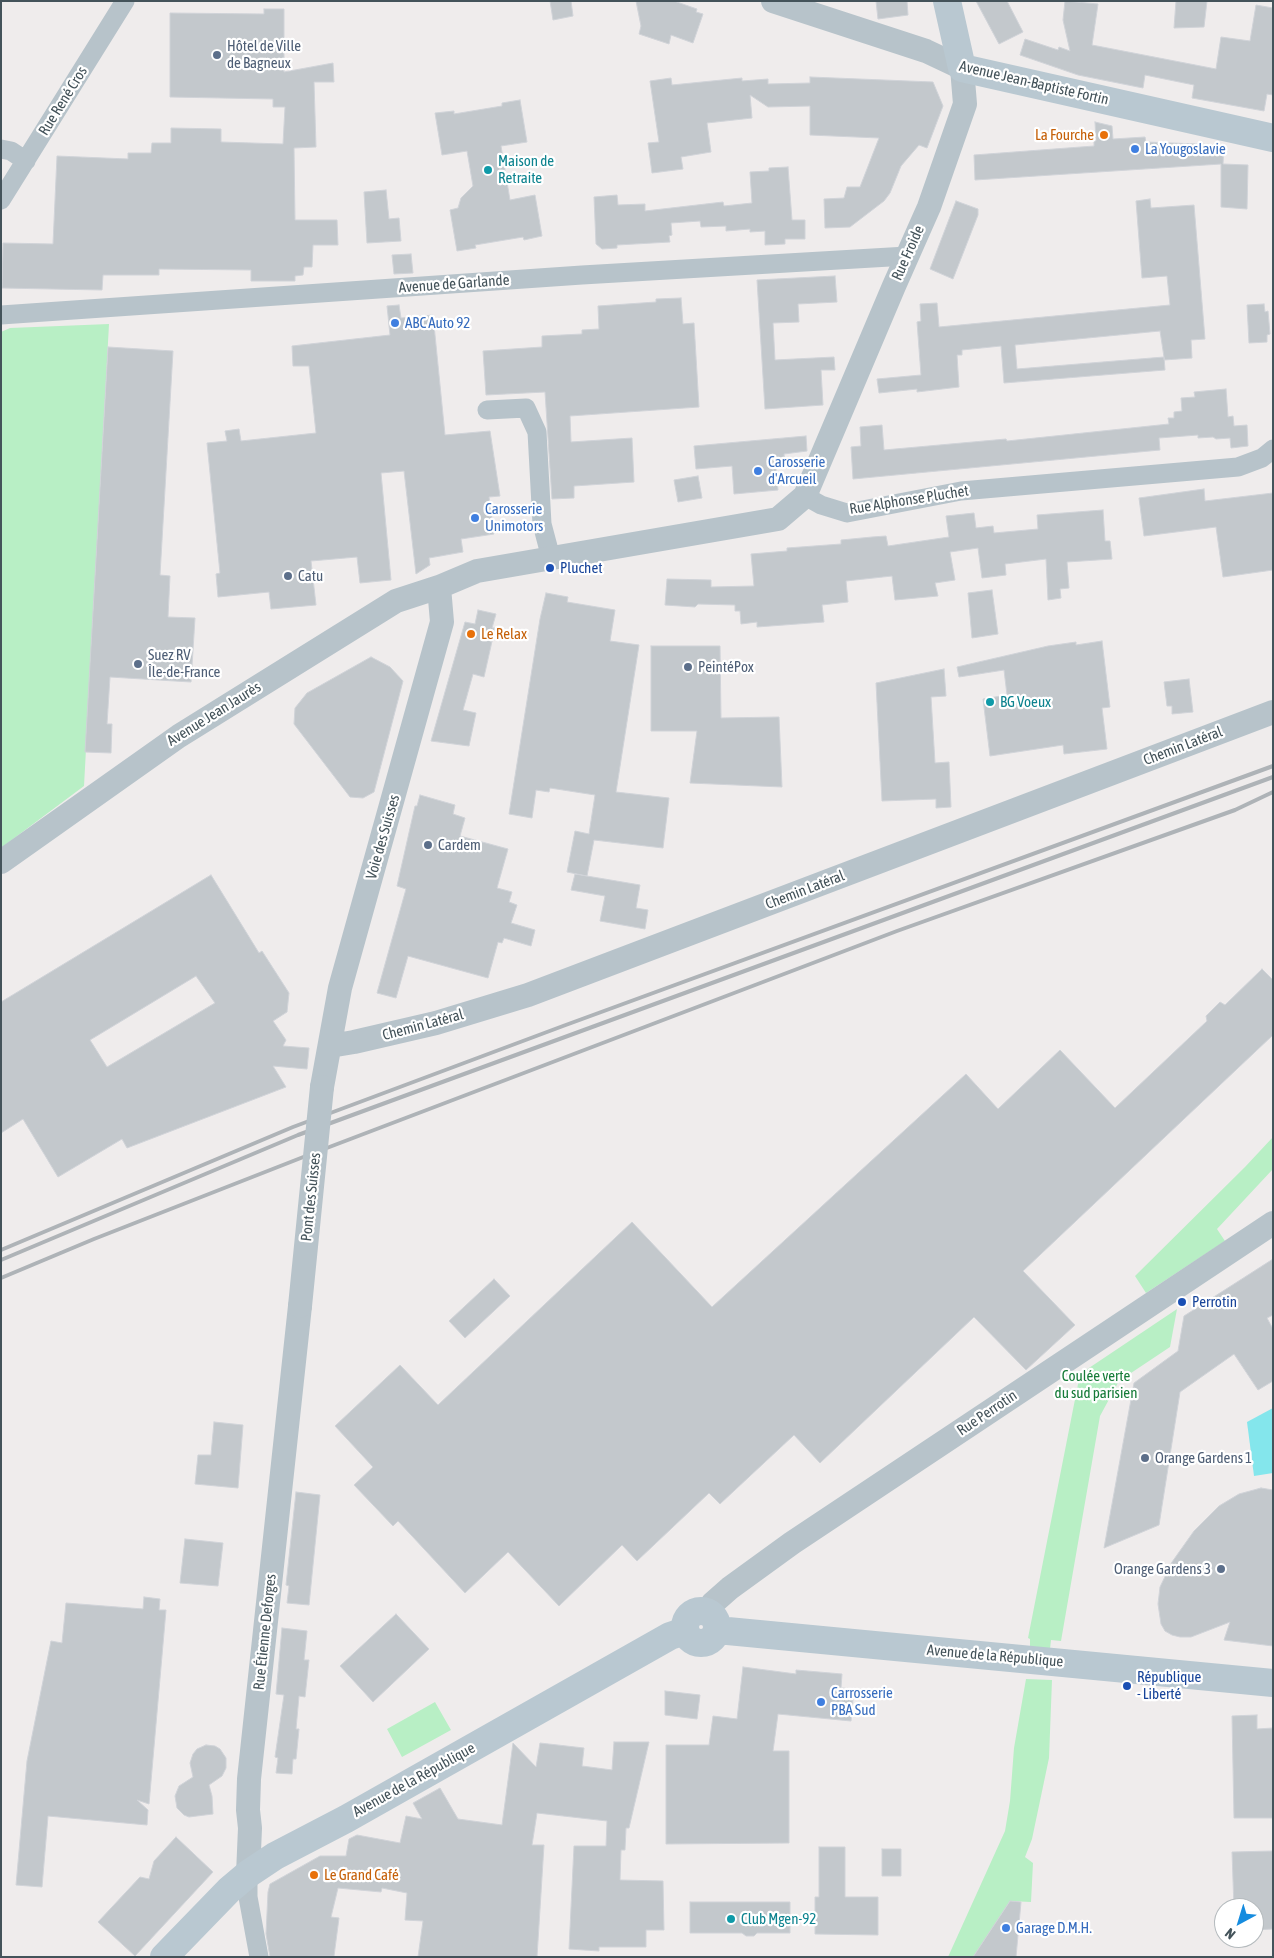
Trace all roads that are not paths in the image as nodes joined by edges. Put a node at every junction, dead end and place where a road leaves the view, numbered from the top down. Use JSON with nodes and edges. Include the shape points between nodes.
{"nodes":[{"id":1,"x":125,"y":1,"type":"edge"},
{"id":2,"x":773,"y":1,"type":"edge"},
{"id":3,"x":947,"y":1,"type":"edge"},
{"id":4,"x":962,"y":68,"type":"junction"},
{"id":5,"x":1273,"y":138,"type":"edge"},
{"id":6,"x":1,"y":149,"type":"edge"},
{"id":7,"x":26,"y":161,"type":"junction"},
{"id":8,"x":1,"y":200,"type":"edge"},
{"id":9,"x":907,"y":256,"type":"junction"},
{"id":10,"x":1,"y":314,"type":"edge"},
{"id":11,"x":487,"y":410,"type":"dead end"},
{"id":12,"x":1273,"y":450,"type":"edge"},
{"id":13,"x":805,"y":496,"type":"junction"},
{"id":14,"x":551,"y":558,"type":"junction"},
{"id":15,"x":439,"y":587,"type":"junction"},
{"id":16,"x":1273,"y":712,"type":"edge"},
{"id":17,"x":1,"y":862,"type":"edge"},
{"id":18,"x":330,"y":1046,"type":"junction"},
{"id":19,"x":322,"y":1087,"type":"joint"},
{"id":20,"x":1273,"y":1223,"type":"edge"},
{"id":21,"x":300,"y":1306,"type":"joint"},
{"id":22,"x":712,"y":1621,"type":"junction"},
{"id":23,"x":1273,"y":1683,"type":"edge"},
{"id":24,"x":248,"y":1874,"type":"junction"},
{"id":25,"x":164,"y":1957,"type":"edge"},
{"id":26,"x":259,"y":1957,"type":"edge"}],
"edges":[{"from":1,"to":7,"type":"street","name":"Rue René Cros"},
{"from":2,"to":4,"type":"street","name":"Avenue Jean-Baptiste Fortin","via":[[926,51]]},
{"from":3,"to":4,"type":"main road","name":"Rue Froide"},
{"from":4,"to":5,"type":"main road","name":"Avenue Jean-Baptiste Fortin"},
{"from":4,"to":9,"type":"street","name":"Rue Froide","via":[[966,104],[929,207]]},
{"from":6,"to":7,"type":"street","via":[[11,151]]},
{"from":7,"to":8,"type":"street","name":"Rue René Cros"},
{"from":9,"to":10,"type":"street","name":"Avenue de Garlande"},
{"from":9,"to":13,"type":"street","name":"Rue Froide"},
{"from":11,"to":14,"type":"street","via":[[526,408],[536,432],[542,524]]},
{"from":12,"to":13,"type":"street","name":"Rue Alphonse Pluchet","via":[[1238,467],[961,491],[847,513]]},
{"from":13,"to":14,"type":"street","via":[[778,518]]},
{"from":14,"to":15,"type":"street","via":[[477,571]]},
{"from":15,"to":17,"type":"street","name":"Avenue Jean Jaurès","via":[[396,601],[178,736]]},
{"from":15,"to":18,"type":"street","name":"Voie des Suisses","via":[[442,622],[340,988]]},
{"from":16,"to":18,"type":"street","name":"Chemin Latéral","via":[[528,995],[436,1023]]},
{"from":18,"to":19,"type":"street","name":"Voie des Suisses"},
{"from":19,"to":21,"type":"street","name":"Pont des Suisses","bridge":true},
{"from":20,"to":22,"type":"street","name":"Rue Perrotin","via":[[778,1553],[713,1603]]},
{"from":21,"to":24,"type":"street","name":"Rue Étienne Deforges","via":[[249,1779]]},
{"from":22,"to":23,"type":"main road","name":"Avenue de la République"},
{"from":22,"to":24,"type":"main road","name":"Avenue de la République","via":[[712,1640],[702,1644],[691,1640],[685,1631],[670,1636]]},
{"from":24,"to":25,"type":"main road","name":"Avenue de la République"},
{"from":24,"to":26,"type":"street","name":"Rue Étienne Deforges","via":[[248,1897]]}]}
